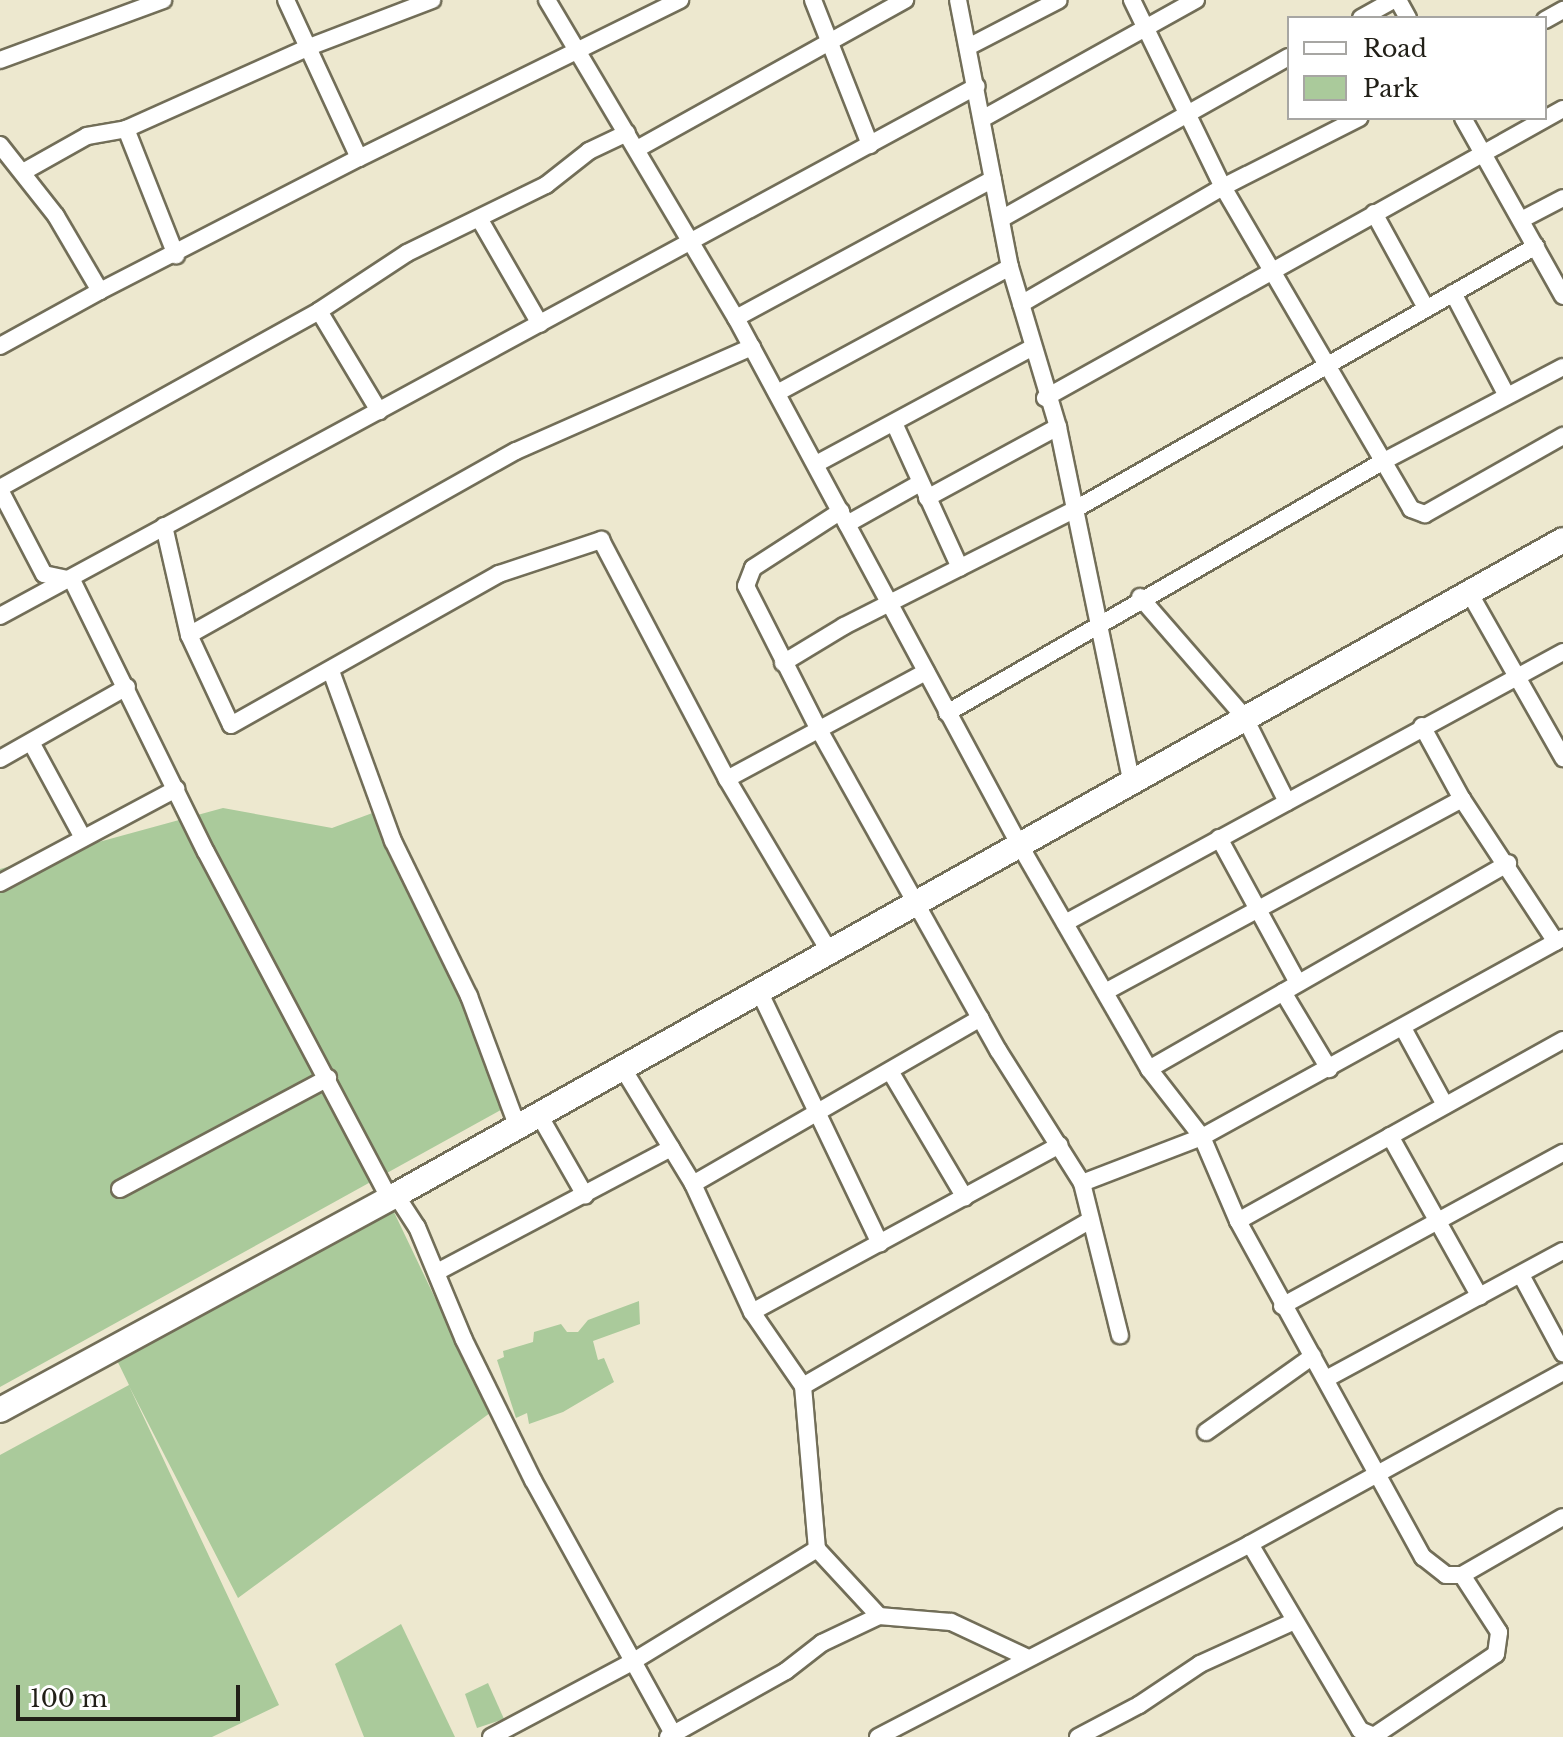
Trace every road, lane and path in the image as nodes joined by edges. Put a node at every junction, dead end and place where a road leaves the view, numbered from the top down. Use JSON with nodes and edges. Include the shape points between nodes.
{"nodes":[{"id":1,"x":163,"y":0,"type":"edge"},
{"id":2,"x":286,"y":0,"type":"edge"},
{"id":3,"x":432,"y":0,"type":"edge"},
{"id":4,"x":547,"y":0,"type":"edge"},
{"id":5,"x":813,"y":0,"type":"edge"},
{"id":6,"x":905,"y":0,"type":"edge"},
{"id":7,"x":958,"y":0,"type":"edge"},
{"id":8,"x":1059,"y":0,"type":"edge"},
{"id":9,"x":1132,"y":0,"type":"edge"},
{"id":10,"x":1196,"y":0,"type":"edge"},
{"id":11,"x":1396,"y":0,"type":"edge"},
{"id":12,"x":674,"y":1,"type":"edge"},
{"id":13,"x":1365,"y":16,"type":"edge"},
{"id":14,"x":1146,"y":29,"type":"junction"},
{"id":15,"x":830,"y":40,"type":"junction"},
{"id":16,"x":309,"y":47,"type":"junction"},
{"id":17,"x":968,"y":47,"type":"junction"},
{"id":18,"x":576,"y":48,"type":"junction"},
{"id":19,"x":1287,"y":58,"type":"edge"},
{"id":20,"x":0,"y":60,"type":"edge"},
{"id":21,"x":977,"y":86,"type":"junction"},
{"id":22,"x":1185,"y":114,"type":"junction"},
{"id":23,"x":982,"y":119,"type":"junction"},
{"id":24,"x":1355,"y":120,"type":"edge"},
{"id":25,"x":1464,"y":120,"type":"edge"},
{"id":26,"x":1542,"y":120,"type":"edge"},
{"id":27,"x":126,"y":129,"type":"junction"},
{"id":28,"x":627,"y":133,"type":"junction"},
{"id":29,"x":0,"y":145,"type":"edge"},
{"id":30,"x":870,"y":145,"type":"junction"},
{"id":31,"x":637,"y":149,"type":"junction"},
{"id":32,"x":1483,"y":151,"type":"junction"},
{"id":33,"x":359,"y":158,"type":"junction"},
{"id":34,"x":23,"y":172,"type":"junction"},
{"id":35,"x":993,"y":179,"type":"junction"},
{"id":36,"x":1223,"y":187,"type":"junction"},
{"id":37,"x":1563,"y":198,"type":"edge"},
{"id":38,"x":1374,"y":213,"type":"junction"},
{"id":39,"x":1001,"y":219,"type":"junction"},
{"id":40,"x":480,"y":220,"type":"junction"},
{"id":41,"x":1521,"y":220,"type":"junction"},
{"id":42,"x":691,"y":241,"type":"junction"},
{"id":43,"x":1536,"y":246,"type":"junction"},
{"id":44,"x":176,"y":255,"type":"junction"},
{"id":45,"x":1010,"y":267,"type":"junction"},
{"id":46,"x":1271,"y":272,"type":"junction"},
{"id":47,"x":1561,"y":288,"type":"edge"},
{"id":48,"x":100,"y":291,"type":"junction"},
{"id":49,"x":1453,"y":293,"type":"junction"},
{"id":50,"x":1021,"y":304,"type":"junction"},
{"id":51,"x":1426,"y":308,"type":"junction"},
{"id":52,"x":319,"y":311,"type":"junction"},
{"id":53,"x":736,"y":318,"type":"junction"},
{"id":54,"x":540,"y":324,"type":"junction"},
{"id":55,"x":1,"y":342,"type":"edge"},
{"id":56,"x":752,"y":347,"type":"junction"},
{"id":57,"x":1031,"y":348,"type":"junction"},
{"id":58,"x":1326,"y":364,"type":"junction"},
{"id":59,"x":1563,"y":367,"type":"edge"},
{"id":60,"x":777,"y":393,"type":"junction"},
{"id":61,"x":1507,"y":396,"type":"junction"},
{"id":62,"x":1045,"y":398,"type":"junction"},
{"id":63,"x":379,"y":411,"type":"junction"},
{"id":64,"x":894,"y":423,"type":"junction"},
{"id":65,"x":1058,"y":427,"type":"junction"},
{"id":66,"x":1563,"y":436,"type":"edge"},
{"id":67,"x":1382,"y":462,"type":"junction"},
{"id":68,"x":816,"y":464,"type":"junction"},
{"id":69,"x":0,"y":489,"type":"edge"},
{"id":70,"x":923,"y":490,"type":"junction"},
{"id":71,"x":1074,"y":510,"type":"junction"},
{"id":72,"x":844,"y":517,"type":"junction"},
{"id":73,"x":164,"y":526,"type":"junction"},
{"id":74,"x":1563,"y":540,"type":"edge"},
{"id":75,"x":960,"y":568,"type":"junction"},
{"id":76,"x":72,"y":580,"type":"junction"},
{"id":77,"x":1470,"y":594,"type":"junction"},
{"id":78,"x":1140,"y":597,"type":"junction"},
{"id":79,"x":889,"y":603,"type":"junction"},
{"id":80,"x":0,"y":616,"type":"edge"},
{"id":81,"x":1097,"y":625,"type":"junction"},
{"id":82,"x":189,"y":635,"type":"junction"},
{"id":83,"x":1563,"y":652,"type":"edge"},
{"id":84,"x":783,"y":663,"type":"junction"},
{"id":85,"x":331,"y":671,"type":"junction"},
{"id":86,"x":926,"y":672,"type":"junction"},
{"id":87,"x":1512,"y":676,"type":"junction"},
{"id":88,"x":127,"y":687,"type":"junction"},
{"id":89,"x":947,"y":713,"type":"junction"},
{"id":90,"x":1245,"y":718,"type":"junction"},
{"id":91,"x":1422,"y":726,"type":"junction"},
{"id":92,"x":818,"y":728,"type":"junction"},
{"id":93,"x":32,"y":744,"type":"junction"},
{"id":94,"x":1563,"y":758,"type":"edge"},
{"id":95,"x":0,"y":759,"type":"edge"},
{"id":96,"x":727,"y":779,"type":"junction"},
{"id":97,"x":1131,"y":781,"type":"junction"},
{"id":98,"x":176,"y":789,"type":"junction"},
{"id":99,"x":1462,"y":799,"type":"junction"},
{"id":100,"x":1287,"y":802,"type":"junction"},
{"id":101,"x":83,"y":838,"type":"junction"},
{"id":102,"x":1219,"y":838,"type":"junction"},
{"id":103,"x":1019,"y":844,"type":"junction"},
{"id":104,"x":1508,"y":863,"type":"junction"},
{"id":105,"x":0,"y":883,"type":"edge"},
{"id":106,"x":915,"y":902,"type":"junction"},
{"id":107,"x":1258,"y":909,"type":"junction"},
{"id":108,"x":1065,"y":923,"type":"junction"},
{"id":109,"x":1560,"y":940,"type":"edge"},
{"id":110,"x":829,"y":951,"type":"junction"},
{"id":111,"x":1291,"y":987,"type":"junction"},
{"id":112,"x":759,"y":991,"type":"junction"},
{"id":113,"x":1105,"y":992,"type":"junction"},
{"id":114,"x":981,"y":1018,"type":"junction"},
{"id":115,"x":1403,"y":1028,"type":"junction"},
{"id":116,"x":1563,"y":1040,"type":"edge"},
{"id":117,"x":622,"y":1067,"type":"junction"},
{"id":118,"x":1149,"y":1069,"type":"junction"},
{"id":119,"x":1329,"y":1069,"type":"junction"},
{"id":120,"x":890,"y":1071,"type":"junction"},
{"id":121,"x":328,"y":1078,"type":"junction"},
{"id":122,"x":1445,"y":1105,"type":"junction"},
{"id":123,"x":814,"y":1115,"type":"junction"},
{"id":124,"x":528,"y":1119,"type":"junction"},
{"id":125,"x":1390,"y":1136,"type":"junction"},
{"id":126,"x":1202,"y":1137,"type":"junction"},
{"id":127,"x":1060,"y":1145,"type":"junction"},
{"id":128,"x":671,"y":1148,"type":"junction"},
{"id":129,"x":1563,"y":1153,"type":"edge"},
{"id":130,"x":1082,"y":1183,"type":"junction"},
{"id":131,"x":693,"y":1184,"type":"junction"},
{"id":132,"x":120,"y":1189,"type":"dead end"},
{"id":133,"x":585,"y":1195,"type":"junction"},
{"id":134,"x":393,"y":1196,"type":"junction"},
{"id":135,"x":965,"y":1198,"type":"junction"},
{"id":136,"x":1091,"y":1220,"type":"junction"},
{"id":137,"x":1238,"y":1221,"type":"junction"},
{"id":138,"x":1437,"y":1221,"type":"junction"},
{"id":139,"x":880,"y":1244,"type":"junction"},
{"id":140,"x":1563,"y":1251,"type":"edge"},
{"id":141,"x":437,"y":1272,"type":"junction"},
{"id":142,"x":1521,"y":1275,"type":"junction"},
{"id":143,"x":1480,"y":1297,"type":"junction"},
{"id":144,"x":1282,"y":1306,"type":"junction"},
{"id":145,"x":752,"y":1312,"type":"junction"},
{"id":146,"x":1120,"y":1335,"type":"dead end"},
{"id":147,"x":1563,"y":1353,"type":"edge"},
{"id":148,"x":1313,"y":1356,"type":"junction"},
{"id":149,"x":1563,"y":1372,"type":"edge"},
{"id":150,"x":1326,"y":1379,"type":"junction"},
{"id":151,"x":803,"y":1386,"type":"junction"},
{"id":152,"x":0,"y":1410,"type":"edge"},
{"id":153,"x":1206,"y":1432,"type":"dead end"},
{"id":154,"x":1377,"y":1476,"type":"junction"},
{"id":155,"x":1563,"y":1517,"type":"edge"},
{"id":156,"x":1250,"y":1544,"type":"junction"},
{"id":157,"x":817,"y":1549,"type":"junction"},
{"id":158,"x":1462,"y":1575,"type":"junction"},
{"id":159,"x":879,"y":1616,"type":"junction"},
{"id":160,"x":1295,"y":1621,"type":"junction"},
{"id":161,"x":1026,"y":1657,"type":"junction"},
{"id":162,"x":632,"y":1662,"type":"junction"},
{"id":163,"x":672,"y":1736,"type":"edge"},
{"id":164,"x":491,"y":1737,"type":"edge"},
{"id":165,"x":878,"y":1737,"type":"edge"},
{"id":166,"x":1078,"y":1737,"type":"edge"}],
"edges":[{"from":1,"to":20,"type":"street"},
{"from":2,"to":16,"type":"street"},
{"from":3,"to":16,"type":"street"},
{"from":4,"to":18,"type":"street"},
{"from":5,"to":15,"type":"street"},
{"from":6,"to":15,"type":"street"},
{"from":7,"to":17,"type":"street"},
{"from":8,"to":17,"type":"street"},
{"from":9,"to":14,"type":"street"},
{"from":10,"to":14,"type":"street"},
{"from":11,"to":13,"type":"street"},
{"from":12,"to":18,"type":"street"},
{"from":14,"to":22,"type":"street"},
{"from":14,"to":23,"type":"street"},
{"from":15,"to":30,"type":"street"},
{"from":15,"to":31,"type":"street"},
{"from":16,"to":27,"type":"street"},
{"from":16,"to":33,"type":"street"},
{"from":17,"to":21,"type":"street"},
{"from":18,"to":28,"type":"street"},
{"from":18,"to":33,"type":"street"},
{"from":19,"to":22,"type":"street"},
{"from":21,"to":23,"type":"street"},
{"from":21,"to":30,"type":"street"},
{"from":22,"to":36,"type":"street"},
{"from":22,"to":39,"type":"street"},
{"from":23,"to":35,"type":"street"},
{"from":24,"to":36,"type":"street"},
{"from":25,"to":32,"type":"street"},
{"from":26,"to":32,"type":"street"},
{"from":27,"to":34,"type":"street","via":[[87,136]]},
{"from":27,"to":44,"type":"street"},
{"from":28,"to":31,"type":"street"},
{"from":28,"to":40,"type":"street"},
{"from":29,"to":34,"type":"street"},
{"from":30,"to":42,"type":"street"},
{"from":31,"to":42,"type":"street"},
{"from":32,"to":38,"type":"street"},
{"from":32,"to":41,"type":"street"},
{"from":33,"to":44,"type":"street"},
{"from":34,"to":48,"type":"street"},
{"from":35,"to":39,"type":"street"},
{"from":35,"to":53,"type":"street"},
{"from":36,"to":46,"type":"street"},
{"from":36,"to":50,"type":"street"},
{"from":37,"to":41,"type":"street"},
{"from":38,"to":46,"type":"street"},
{"from":38,"to":51,"type":"street"},
{"from":39,"to":45,"type":"street"},
{"from":40,"to":52,"type":"street","via":[[407,253]]},
{"from":40,"to":54,"type":"street"},
{"from":41,"to":43,"type":"street"},
{"from":42,"to":53,"type":"street"},
{"from":42,"to":54,"type":"street"},
{"from":43,"to":47,"type":"street"},
{"from":43,"to":49,"type":"street"},
{"from":44,"to":48,"type":"street"},
{"from":45,"to":50,"type":"street"},
{"from":45,"to":60,"type":"street"},
{"from":46,"to":58,"type":"street"},
{"from":46,"to":62,"type":"street"},
{"from":48,"to":55,"type":"street"},
{"from":49,"to":51,"type":"street"},
{"from":49,"to":61,"type":"street"},
{"from":50,"to":57,"type":"street"},
{"from":51,"to":58,"type":"street"},
{"from":52,"to":63,"type":"street"},
{"from":52,"to":69,"type":"street"},
{"from":53,"to":56,"type":"street"},
{"from":54,"to":63,"type":"street"},
{"from":56,"to":60,"type":"street"},
{"from":56,"to":82,"type":"street","via":[[516,451]]},
{"from":57,"to":62,"type":"street"},
{"from":57,"to":64,"type":"street"},
{"from":58,"to":67,"type":"street"},
{"from":58,"to":71,"type":"street"},
{"from":59,"to":61,"type":"street"},
{"from":60,"to":68,"type":"street"},
{"from":61,"to":67,"type":"street"},
{"from":62,"to":65,"type":"street"},
{"from":63,"to":73,"type":"street"},
{"from":64,"to":68,"type":"street"},
{"from":64,"to":70,"type":"street"},
{"from":65,"to":70,"type":"street"},
{"from":65,"to":71,"type":"street"},
{"from":66,"to":67,"type":"street","via":[[1425,514],[1411,509]]},
{"from":67,"to":78,"type":"street"},
{"from":68,"to":72,"type":"street"},
{"from":69,"to":76,"type":"street","via":[[44,574]]},
{"from":70,"to":72,"type":"street"},
{"from":70,"to":75,"type":"street"},
{"from":71,"to":75,"type":"street"},
{"from":71,"to":81,"type":"street"},
{"from":72,"to":79,"type":"street"},
{"from":72,"to":84,"type":"street","via":[[748,575],[746,586]]},
{"from":73,"to":76,"type":"street"},
{"from":73,"to":82,"type":"street"},
{"from":74,"to":77,"type":"street"},
{"from":75,"to":79,"type":"street"},
{"from":76,"to":80,"type":"street"},
{"from":76,"to":88,"type":"street"},
{"from":77,"to":87,"type":"street"},
{"from":77,"to":90,"type":"street"},
{"from":78,"to":81,"type":"street"},
{"from":78,"to":90,"type":"street"},
{"from":79,"to":84,"type":"street"},
{"from":79,"to":86,"type":"street"},
{"from":81,"to":89,"type":"street"},
{"from":81,"to":97,"type":"street"},
{"from":82,"to":85,"type":"street","via":[[231,725]]},
{"from":83,"to":87,"type":"street"},
{"from":84,"to":92,"type":"street"},
{"from":85,"to":96,"type":"street","via":[[499,574],[601,540]]},
{"from":85,"to":124,"type":"street","via":[[393,841]]},
{"from":86,"to":89,"type":"street"},
{"from":86,"to":92,"type":"street"},
{"from":87,"to":91,"type":"street"},
{"from":87,"to":94,"type":"street"},
{"from":88,"to":93,"type":"street"},
{"from":88,"to":98,"type":"street"},
{"from":89,"to":103,"type":"street"},
{"from":90,"to":97,"type":"street"},
{"from":90,"to":100,"type":"street"},
{"from":91,"to":99,"type":"street"},
{"from":91,"to":100,"type":"street"},
{"from":92,"to":96,"type":"street"},
{"from":92,"to":106,"type":"street"},
{"from":93,"to":95,"type":"street"},
{"from":93,"to":101,"type":"street"},
{"from":96,"to":110,"type":"street"},
{"from":97,"to":103,"type":"street"},
{"from":98,"to":101,"type":"street"},
{"from":98,"to":121,"type":"street"},
{"from":99,"to":104,"type":"street"},
{"from":99,"to":107,"type":"street"},
{"from":100,"to":102,"type":"street"},
{"from":101,"to":105,"type":"street"},
{"from":102,"to":107,"type":"street"},
{"from":102,"to":108,"type":"street"},
{"from":103,"to":106,"type":"street"},
{"from":103,"to":108,"type":"street"},
{"from":104,"to":109,"type":"street"},
{"from":104,"to":111,"type":"street"},
{"from":106,"to":110,"type":"street"},
{"from":106,"to":114,"type":"street"},
{"from":107,"to":111,"type":"street"},
{"from":107,"to":113,"type":"street"},
{"from":108,"to":113,"type":"street"},
{"from":109,"to":115,"type":"street"},
{"from":110,"to":112,"type":"street"},
{"from":111,"to":118,"type":"street"},
{"from":111,"to":119,"type":"street"},
{"from":112,"to":117,"type":"street"},
{"from":112,"to":123,"type":"street"},
{"from":113,"to":118,"type":"street"},
{"from":114,"to":120,"type":"street"},
{"from":114,"to":127,"type":"street"},
{"from":115,"to":119,"type":"street"},
{"from":115,"to":122,"type":"street"},
{"from":116,"to":122,"type":"street"},
{"from":117,"to":124,"type":"street"},
{"from":117,"to":128,"type":"street"},
{"from":118,"to":126,"type":"street"},
{"from":119,"to":126,"type":"street"},
{"from":120,"to":123,"type":"street"},
{"from":120,"to":135,"type":"street"},
{"from":121,"to":132,"type":"street"},
{"from":121,"to":134,"type":"street"},
{"from":122,"to":125,"type":"street"},
{"from":123,"to":131,"type":"street"},
{"from":123,"to":139,"type":"street"},
{"from":124,"to":133,"type":"street"},
{"from":124,"to":134,"type":"street"},
{"from":125,"to":137,"type":"street"},
{"from":125,"to":138,"type":"street"},
{"from":126,"to":130,"type":"street"},
{"from":126,"to":137,"type":"street"},
{"from":127,"to":130,"type":"street"},
{"from":127,"to":135,"type":"street"},
{"from":128,"to":131,"type":"street"},
{"from":128,"to":133,"type":"street"},
{"from":129,"to":138,"type":"street"},
{"from":130,"to":136,"type":"street"},
{"from":131,"to":145,"type":"street"},
{"from":133,"to":141,"type":"street"},
{"from":134,"to":141,"type":"street"},
{"from":134,"to":152,"type":"street"},
{"from":135,"to":139,"type":"street"},
{"from":136,"to":146,"type":"street"},
{"from":136,"to":151,"type":"street"},
{"from":137,"to":144,"type":"street"},
{"from":138,"to":143,"type":"street"},
{"from":138,"to":144,"type":"street"},
{"from":139,"to":145,"type":"street"},
{"from":140,"to":142,"type":"street"},
{"from":141,"to":162,"type":"street","via":[[533,1480]]},
{"from":142,"to":143,"type":"street"},
{"from":142,"to":147,"type":"street"},
{"from":143,"to":150,"type":"street"},
{"from":144,"to":148,"type":"street"},
{"from":145,"to":151,"type":"street"},
{"from":148,"to":150,"type":"street"},
{"from":148,"to":153,"type":"street"},
{"from":149,"to":154,"type":"street"},
{"from":150,"to":154,"type":"street"},
{"from":151,"to":157,"type":"street"},
{"from":154,"to":156,"type":"street"},
{"from":154,"to":158,"type":"street","via":[[1423,1557],[1446,1575]]},
{"from":155,"to":158,"type":"street"},
{"from":156,"to":160,"type":"street"},
{"from":156,"to":161,"type":"street"},
{"from":157,"to":159,"type":"street"},
{"from":157,"to":162,"type":"street"},
{"from":158,"to":160,"type":"street","via":[[1499,1632],[1496,1654],[1374,1736],[1360,1730]]},
{"from":159,"to":161,"type":"street","via":[[951,1622]]},
{"from":159,"to":163,"type":"street","via":[[822,1643],[786,1671]]},
{"from":160,"to":166,"type":"street","via":[[1200,1664]]},
{"from":161,"to":165,"type":"street"},
{"from":162,"to":163,"type":"street"},
{"from":162,"to":164,"type":"street"}]}
